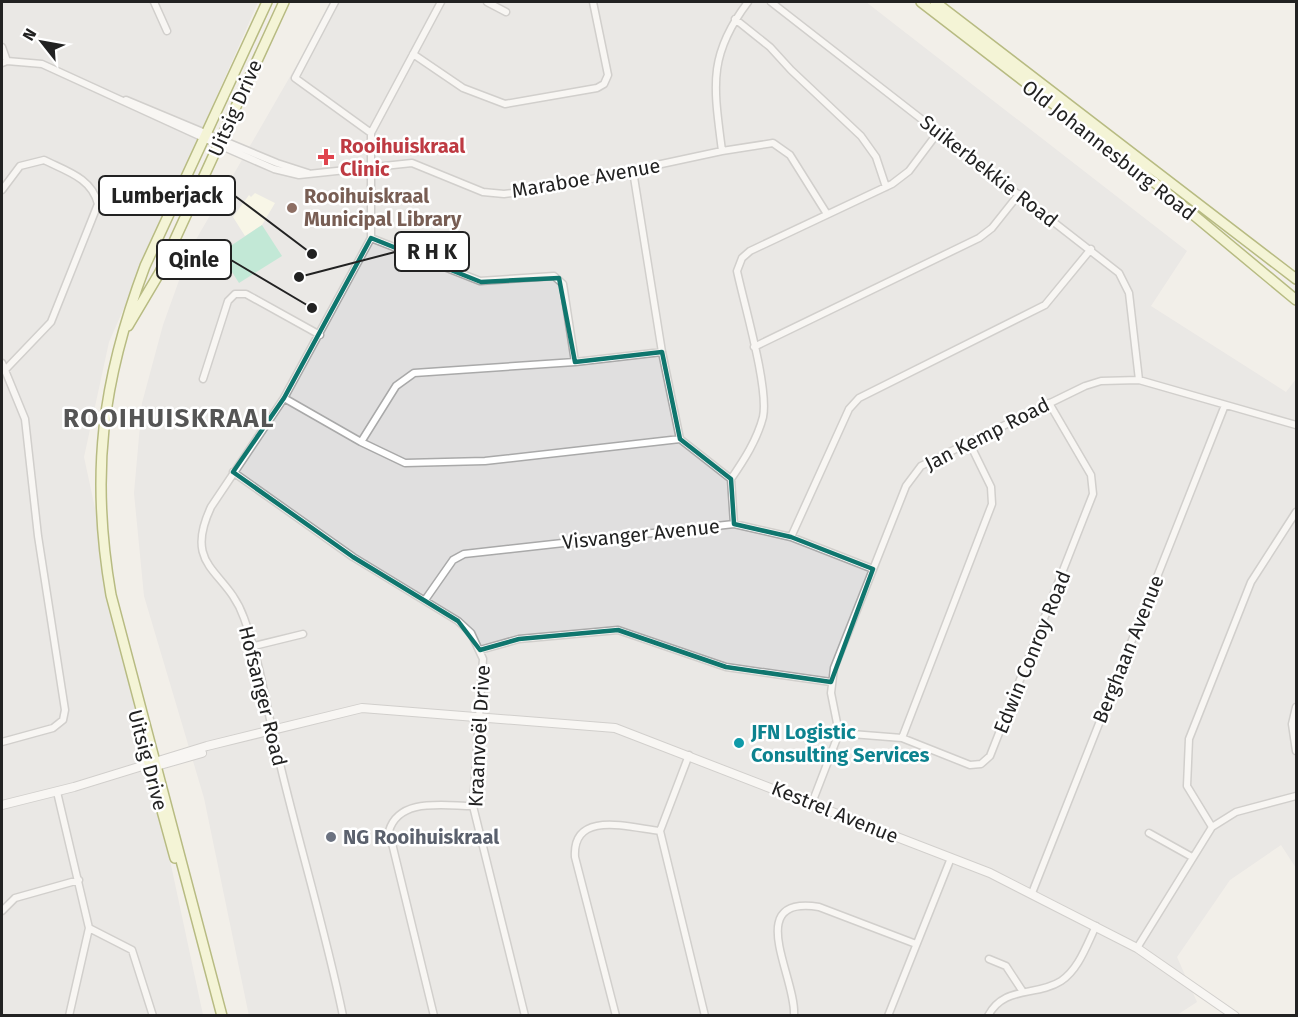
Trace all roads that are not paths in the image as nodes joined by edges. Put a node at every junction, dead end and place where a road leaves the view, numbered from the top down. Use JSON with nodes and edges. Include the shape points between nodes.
{"nodes":[{"id":1,"x":154,"y":2,"type":"edge"},
{"id":2,"x":267,"y":2,"type":"edge"},
{"id":3,"x":284,"y":2,"type":"edge"},
{"id":4,"x":335,"y":2,"type":"edge"},
{"id":5,"x":441,"y":2,"type":"edge"},
{"id":6,"x":487,"y":2,"type":"edge"},
{"id":7,"x":593,"y":2,"type":"edge"},
{"id":8,"x":748,"y":2,"type":"edge"},
{"id":9,"x":771,"y":2,"type":"edge"},
{"id":10,"x":921,"y":2,"type":"edge"},
{"id":11,"x":935,"y":2,"type":"edge"},
{"id":12,"x":943,"y":2,"type":"edge"},
{"id":13,"x":506,"y":12,"type":"dead end"},
{"id":14,"x":735,"y":19,"type":"junction"},
{"id":15,"x":167,"y":31,"type":"dead end"},
{"id":16,"x":2,"y":47,"type":"edge"},
{"id":17,"x":413,"y":54,"type":"junction"},
{"id":18,"x":4,"y":62,"type":"edge"},
{"id":19,"x":1014,"y":63,"type":"junction"},
{"id":20,"x":939,"y":131,"type":"junction"},
{"id":21,"x":371,"y":133,"type":"junction"},
{"id":22,"x":204,"y":135,"type":"junction"},
{"id":23,"x":220,"y":143,"type":"junction"},
{"id":24,"x":722,"y":151,"type":"junction"},
{"id":25,"x":370,"y":166,"type":"junction"},
{"id":26,"x":633,"y":171,"type":"junction"},
{"id":27,"x":886,"y":186,"type":"junction"},
{"id":28,"x":2,"y":190,"type":"edge"},
{"id":29,"x":1019,"y":194,"type":"junction"},
{"id":30,"x":827,"y":214,"type":"junction"},
{"id":31,"x":371,"y":238,"type":"junction"},
{"id":32,"x":1091,"y":249,"type":"junction"},
{"id":33,"x":1296,"y":279,"type":"edge"},
{"id":34,"x":1296,"y":300,"type":"edge"},
{"id":35,"x":320,"y":335,"type":"junction"},
{"id":36,"x":119,"y":341,"type":"junction"},
{"id":37,"x":754,"y":347,"type":"junction"},
{"id":38,"x":662,"y":352,"type":"junction"},
{"id":39,"x":575,"y":362,"type":"junction"},
{"id":40,"x":4,"y":366,"type":"edge"},
{"id":41,"x":202,"y":380,"type":"dead end"},
{"id":42,"x":1139,"y":380,"type":"junction"},
{"id":43,"x":284,"y":398,"type":"junction"},
{"id":44,"x":1049,"y":403,"type":"junction"},
{"id":45,"x":1225,"y":405,"type":"junction"},
{"id":46,"x":1296,"y":425,"type":"edge"},
{"id":47,"x":681,"y":439,"type":"junction"},
{"id":48,"x":361,"y":442,"type":"junction"},
{"id":49,"x":969,"y":442,"type":"junction"},
{"id":50,"x":233,"y":472,"type":"junction"},
{"id":51,"x":731,"y":479,"type":"junction"},
{"id":52,"x":1296,"y":512,"type":"edge"},
{"id":53,"x":734,"y":524,"type":"junction"},
{"id":54,"x":791,"y":537,"type":"junction"},
{"id":55,"x":873,"y":569,"type":"junction"},
{"id":56,"x":424,"y":600,"type":"junction"},
{"id":57,"x":303,"y":634,"type":"dead end"},
{"id":58,"x":254,"y":646,"type":"junction"},
{"id":59,"x":480,"y":650,"type":"junction"},
{"id":60,"x":831,"y":682,"type":"junction"},
{"id":61,"x":1296,"y":706,"type":"edge"},
{"id":62,"x":480,"y":716,"type":"junction"},
{"id":63,"x":272,"y":732,"type":"junction"},
{"id":64,"x":839,"y":733,"type":"junction"},
{"id":65,"x":902,"y":738,"type":"junction"},
{"id":66,"x":2,"y":742,"type":"edge"},
{"id":67,"x":1296,"y":751,"type":"edge"},
{"id":68,"x":689,"y":755,"type":"junction"},
{"id":69,"x":152,"y":765,"type":"junction"},
{"id":70,"x":57,"y":792,"type":"junction"},
{"id":71,"x":1296,"y":796,"type":"edge"},
{"id":72,"x":812,"y":803,"type":"junction"},
{"id":73,"x":2,"y":805,"type":"edge"},
{"id":74,"x":473,"y":806,"type":"junction"},
{"id":75,"x":1212,"y":827,"type":"junction"},
{"id":76,"x":660,"y":831,"type":"junction"},
{"id":77,"x":1149,"y":832,"type":"dead end"},
{"id":78,"x":1192,"y":856,"type":"junction"},
{"id":79,"x":951,"y":858,"type":"junction"},
{"id":80,"x":79,"y":880,"type":"junction"},
{"id":81,"x":1032,"y":893,"type":"junction"},
{"id":82,"x":2,"y":911,"type":"edge"},
{"id":83,"x":1096,"y":926,"type":"junction"},
{"id":84,"x":89,"y":928,"type":"junction"},
{"id":85,"x":916,"y":944,"type":"junction"},
{"id":86,"x":1137,"y":948,"type":"junction"},
{"id":87,"x":989,"y":959,"type":"dead end"},
{"id":88,"x":1023,"y":992,"type":"junction"},
{"id":89,"x":69,"y":1016,"type":"edge"},
{"id":90,"x":153,"y":1016,"type":"edge"},
{"id":91,"x":222,"y":1016,"type":"edge"},
{"id":92,"x":343,"y":1016,"type":"edge"},
{"id":93,"x":434,"y":1016,"type":"edge"},
{"id":94,"x":525,"y":1016,"type":"edge"},
{"id":95,"x":616,"y":1016,"type":"edge"},
{"id":96,"x":705,"y":1016,"type":"edge"},
{"id":97,"x":794,"y":1016,"type":"edge"},
{"id":98,"x":888,"y":1016,"type":"edge"},
{"id":99,"x":988,"y":1016,"type":"edge"},
{"id":100,"x":1235,"y":1016,"type":"edge"}],
"edges":[{"from":1,"to":15,"type":"street"},
{"from":2,"to":22,"type":"main road","name":"Uitsig Drive"},
{"from":3,"to":23,"type":"main road","name":"Uitsig Drive"},
{"from":4,"to":21,"type":"street","via":[[295,78]]},
{"from":5,"to":17,"type":"street"},
{"from":6,"to":13,"type":"street"},
{"from":7,"to":17,"type":"street","via":[[608,75],[597,88],[505,104],[464,88]]},
{"from":8,"to":14,"type":"street"},
{"from":9,"to":20,"type":"street","name":"Suikerbekkie Road"},
{"from":10,"to":34,"type":"main road","name":"Old Johannesburg Road","via":[[1142,172]]},
{"from":11,"to":19,"type":"main road","name":"Old Johannesburg Road"},
{"from":12,"to":19,"type":"main road"},
{"from":14,"to":24,"type":"street","via":[[726,34],[715,79]]},
{"from":14,"to":27,"type":"street","via":[[770,47],[861,136],[876,157]]},
{"from":16,"to":18,"type":"street"},
{"from":17,"to":21,"type":"street"},
{"from":18,"to":22,"type":"street","name":"Maraboe Avenue","via":[[42,64]]},
{"from":19,"to":33,"type":"main road","name":"Old Johannesburg Road"},
{"from":20,"to":27,"type":"street","via":[[909,171]]},
{"from":20,"to":29,"type":"street","name":"Suikerbekkie Road"},
{"from":21,"to":25,"type":"street","name":"Hofsanger Road"},
{"from":22,"to":23,"type":"street","name":"Maraboe Avenue"},
{"from":22,"to":36,"type":"main road","name":"Uitsig Drive","via":[[145,266]]},
{"from":23,"to":25,"type":"street","name":"Maraboe Avenue","via":[[312,174]]},
{"from":23,"to":36,"type":"main road","name":"Uitsig Drive","via":[[160,272]]},
{"from":24,"to":26,"type":"street","name":"Maraboe Avenue"},
{"from":24,"to":30,"type":"street","name":"Maraboe Avenue","via":[[773,143],[780,146],[790,154]]},
{"from":25,"to":26,"type":"street","name":"Maraboe Avenue","via":[[416,164],[483,192],[504,194]]},
{"from":25,"to":31,"type":"street","name":"Hofsanger Road"},
{"from":26,"to":38,"type":"street"},
{"from":27,"to":30,"type":"street"},
{"from":28,"to":40,"type":"street","via":[[21,166],[41,160],[87,182],[96,193],[98,204],[52,320]]},
{"from":29,"to":32,"type":"street","name":"Suikerbekkie Road"},
{"from":29,"to":37,"type":"street","via":[[979,238]]},
{"from":30,"to":37,"type":"street","via":[[750,251],[738,263]]},
{"from":31,"to":35,"type":"street","name":"Hofsanger Road"},
{"from":31,"to":39,"type":"street","via":[[480,281],[559,278]]},
{"from":32,"to":42,"type":"street","name":"Suikerbekkie Road","via":[[1119,273],[1129,288]]},
{"from":32,"to":54,"type":"street","via":[[1045,305],[859,398],[849,409]]},
{"from":35,"to":41,"type":"street","via":[[246,294],[235,294],[228,301]]},
{"from":35,"to":43,"type":"street","name":"Hofsanger Road"},
{"from":36,"to":69,"type":"main road","name":"Uitsig Drive","via":[[104,418],[99,498],[118,637]]},
{"from":37,"to":51,"type":"street","via":[[763,391],[763,418],[749,453]]},
{"from":38,"to":39,"type":"street"},
{"from":38,"to":47,"type":"street"},
{"from":39,"to":48,"type":"street","via":[[408,375],[396,386]]},
{"from":40,"to":66,"type":"street","via":[[27,427],[38,536],[65,710],[63,720],[53,728]]},
{"from":42,"to":44,"type":"street","name":"Jan Kemp Road","via":[[1096,382]]},
{"from":42,"to":45,"type":"street","name":"Jan Kemp Road"},
{"from":43,"to":48,"type":"street"},
{"from":43,"to":50,"type":"street","name":"Hofsanger Road"},
{"from":44,"to":49,"type":"street","name":"Jan Kemp Road"},
{"from":44,"to":65,"type":"street","name":"Edwin Conroy Road","via":[[1090,475],[1093,494],[993,752],[985,762],[970,765]]},
{"from":45,"to":46,"type":"street","name":"Jan Kemp Road"},
{"from":45,"to":81,"type":"street","name":"Berghaan Avenue"},
{"from":47,"to":48,"type":"street","via":[[485,461],[410,464]]},
{"from":47,"to":51,"type":"street"},
{"from":49,"to":55,"type":"street","name":"Jan Kemp Road","via":[[912,474]]},
{"from":49,"to":65,"type":"street","via":[[991,487],[991,511]]},
{"from":50,"to":56,"type":"street","name":"Kraanvoël Drive"},
{"from":50,"to":58,"type":"street","name":"Hofsanger Road","via":[[203,523],[202,553],[213,573],[238,601]]},
{"from":51,"to":53,"type":"street"},
{"from":52,"to":75,"type":"street","via":[[1251,582],[1189,739],[1187,786]]},
{"from":53,"to":54,"type":"street","name":"Visvanger Avenue"},
{"from":53,"to":56,"type":"street","name":"Visvanger Avenue","via":[[464,554],[453,560]]},
{"from":54,"to":55,"type":"street","name":"Visvanger Avenue"},
{"from":55,"to":60,"type":"street","name":"Jan Kemp Road"},
{"from":56,"to":59,"type":"street","name":"Kraanvoël Drive","via":[[458,621],[471,633]]},
{"from":57,"to":58,"type":"street"},
{"from":58,"to":63,"type":"street","name":"Hofsanger Road"},
{"from":59,"to":60,"type":"street","via":[[519,639],[618,630],[726,667]]},
{"from":59,"to":62,"type":"street","name":"Kraanvoël Drive","via":[[484,672]]},
{"from":60,"to":64,"type":"street","name":"Jan Kemp Road"},
{"from":61,"to":67,"type":"street","via":[[1292,724]]},
{"from":62,"to":63,"type":"street","name":"Kestrel Avenue","via":[[362,708]]},
{"from":62,"to":68,"type":"street","name":"Kestrel Avenue","via":[[615,728]]},
{"from":62,"to":74,"type":"street","name":"Kraanvoël Drive"},
{"from":63,"to":69,"type":"street","name":"Kestrel Avenue"},
{"from":63,"to":92,"type":"street","name":"Hofsanger Road"},
{"from":64,"to":65,"type":"street","name":"Edwin Conroy Road"},
{"from":64,"to":72,"type":"street"},
{"from":68,"to":72,"type":"street","name":"Kestrel Avenue"},
{"from":68,"to":76,"type":"street"},
{"from":69,"to":70,"type":"street","name":"Kestrel Avenue"},
{"from":69,"to":91,"type":"main road","name":"Uitsig Drive","via":[[172,848],[189,894]]},
{"from":70,"to":73,"type":"street","name":"Kestrel Avenue"},
{"from":70,"to":80,"type":"street"},
{"from":71,"to":75,"type":"street","via":[[1236,812]]},
{"from":72,"to":79,"type":"street","name":"Kestrel Avenue"},
{"from":74,"to":93,"type":"street","via":[[408,808],[394,819],[389,831]]},
{"from":74,"to":94,"type":"street","name":"Kraanvoël Drive"},
{"from":75,"to":78,"type":"street"},
{"from":76,"to":95,"type":"street","via":[[594,825],[580,835],[576,845],[575,857]]},
{"from":76,"to":96,"type":"street"},
{"from":77,"to":78,"type":"street"},
{"from":78,"to":86,"type":"street"},
{"from":79,"to":81,"type":"street","name":"Kestrel Avenue"},
{"from":79,"to":85,"type":"street"},
{"from":80,"to":82,"type":"street","via":[[15,898]]},
{"from":80,"to":84,"type":"street"},
{"from":81,"to":83,"type":"street","name":"Kestrel Avenue"},
{"from":83,"to":86,"type":"street","name":"Kestrel Avenue"},
{"from":83,"to":88,"type":"street","via":[[1077,963],[1063,979]]},
{"from":84,"to":89,"type":"street"},
{"from":84,"to":90,"type":"street","via":[[132,950]]},
{"from":85,"to":97,"type":"street","via":[[819,907],[802,905],[789,909],[778,919],[776,930]]},
{"from":85,"to":98,"type":"street"},
{"from":86,"to":100,"type":"street","name":"Kestrel Avenue"},
{"from":87,"to":88,"type":"street","via":[[1004,964]]},
{"from":88,"to":99,"type":"street","via":[[1000,1000]]}]}
